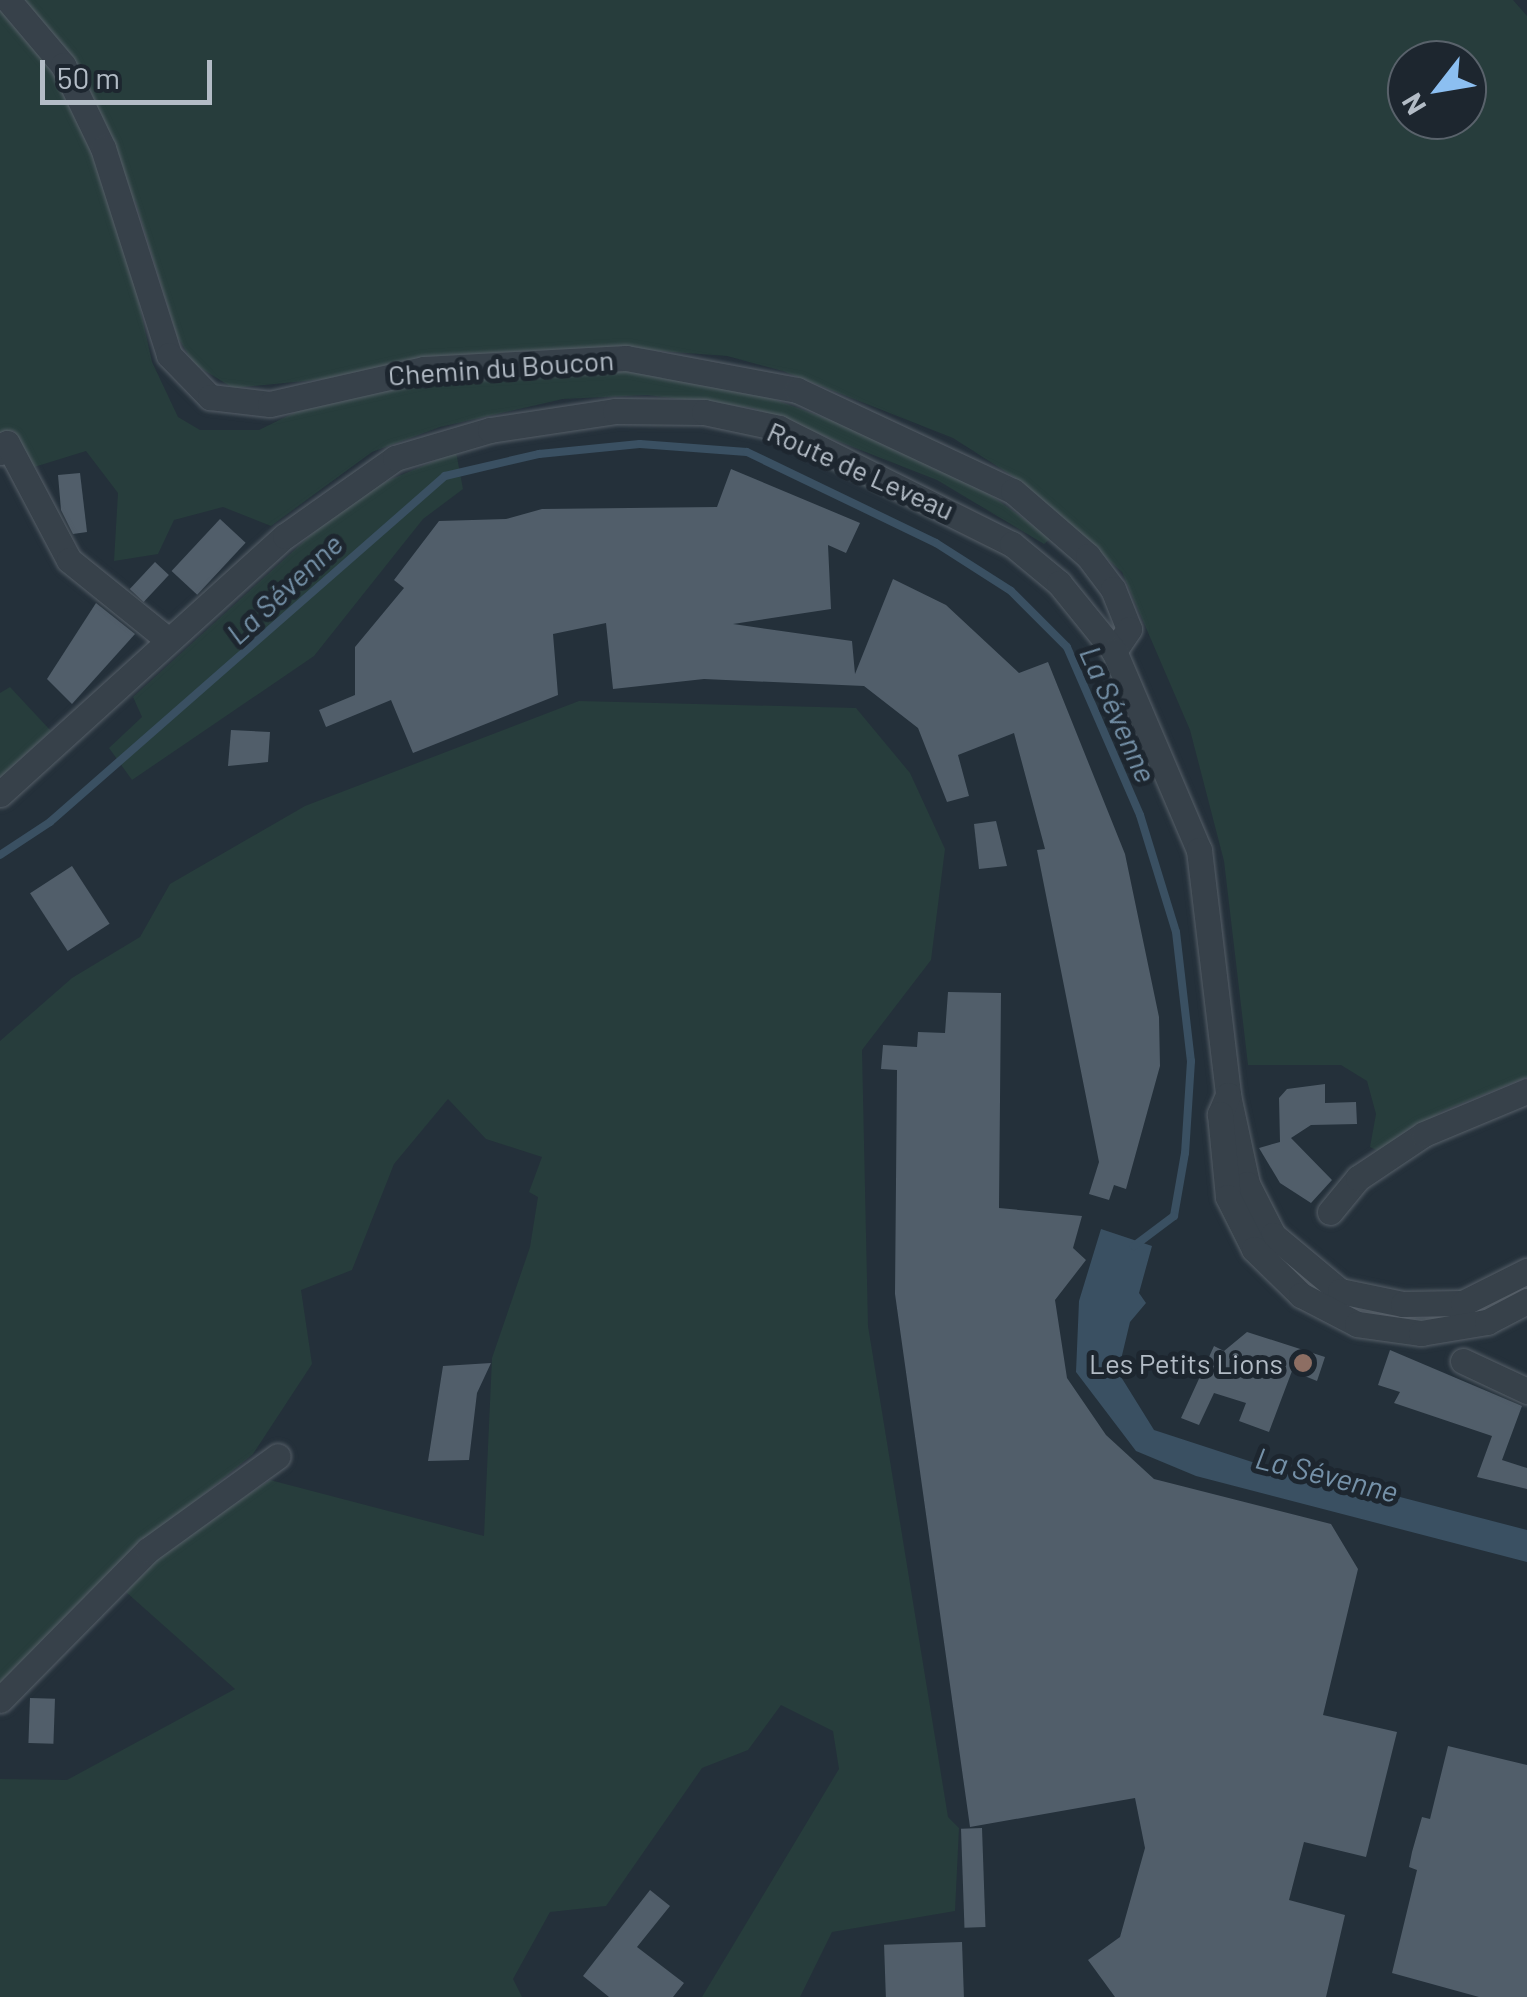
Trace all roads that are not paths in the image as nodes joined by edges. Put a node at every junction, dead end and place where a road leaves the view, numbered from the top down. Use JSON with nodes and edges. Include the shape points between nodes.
{"nodes":[{"id":1,"x":8,"y":0,"type":"edge"},
{"id":2,"x":0,"y":452,"type":"edge"},
{"id":3,"x":168,"y":640,"type":"junction"},
{"id":4,"x":1114,"y":650,"type":"junction"},
{"id":5,"x":0,"y":794,"type":"edge"},
{"id":6,"x":1228,"y":1086,"type":"junction"},
{"id":7,"x":1527,"y":1091,"type":"edge"},
{"id":8,"x":1330,"y":1212,"type":"dead end"},
{"id":9,"x":1527,"y":1271,"type":"edge"},
{"id":10,"x":1527,"y":1301,"type":"edge"},
{"id":11,"x":1463,"y":1360,"type":"dead end"},
{"id":12,"x":1527,"y":1392,"type":"edge"},
{"id":13,"x":278,"y":1456,"type":"dead end"},
{"id":14,"x":0,"y":1700,"type":"edge"}],
"edges":[{"from":1,"to":4,"type":"street","name":"Chemin du Boucon","via":[[63,65],[103,148],[168,355],[210,396],[270,404],[424,369],[626,358],[716,368],[797,390],[1012,490],[1088,556],[1113,589],[1129,629]]},
{"from":2,"to":3,"type":"street","via":[[7,443],[69,560]]},
{"from":3,"to":4,"type":"street","name":"Route de Leveau","via":[[334,495],[396,458],[564,416],[667,411],[778,428],[917,490],[1036,562]]},
{"from":3,"to":5,"type":"street","name":"Route de Leveau"},
{"from":4,"to":6,"type":"street","name":"Route de Leveau","via":[[1199,850]]},
{"from":6,"to":9,"type":"street","via":[[1255,1207],[1291,1255],[1327,1284],[1368,1299],[1449,1304],[1486,1295]]},
{"from":6,"to":10,"type":"street","via":[[1220,1114],[1228,1197],[1254,1248],[1301,1295],[1357,1324],[1421,1333],[1487,1322]]},
{"from":7,"to":8,"type":"street","via":[[1424,1134],[1358,1178]]},
{"from":11,"to":12,"type":"street"},
{"from":13,"to":14,"type":"street","via":[[148,1550]]}]}
